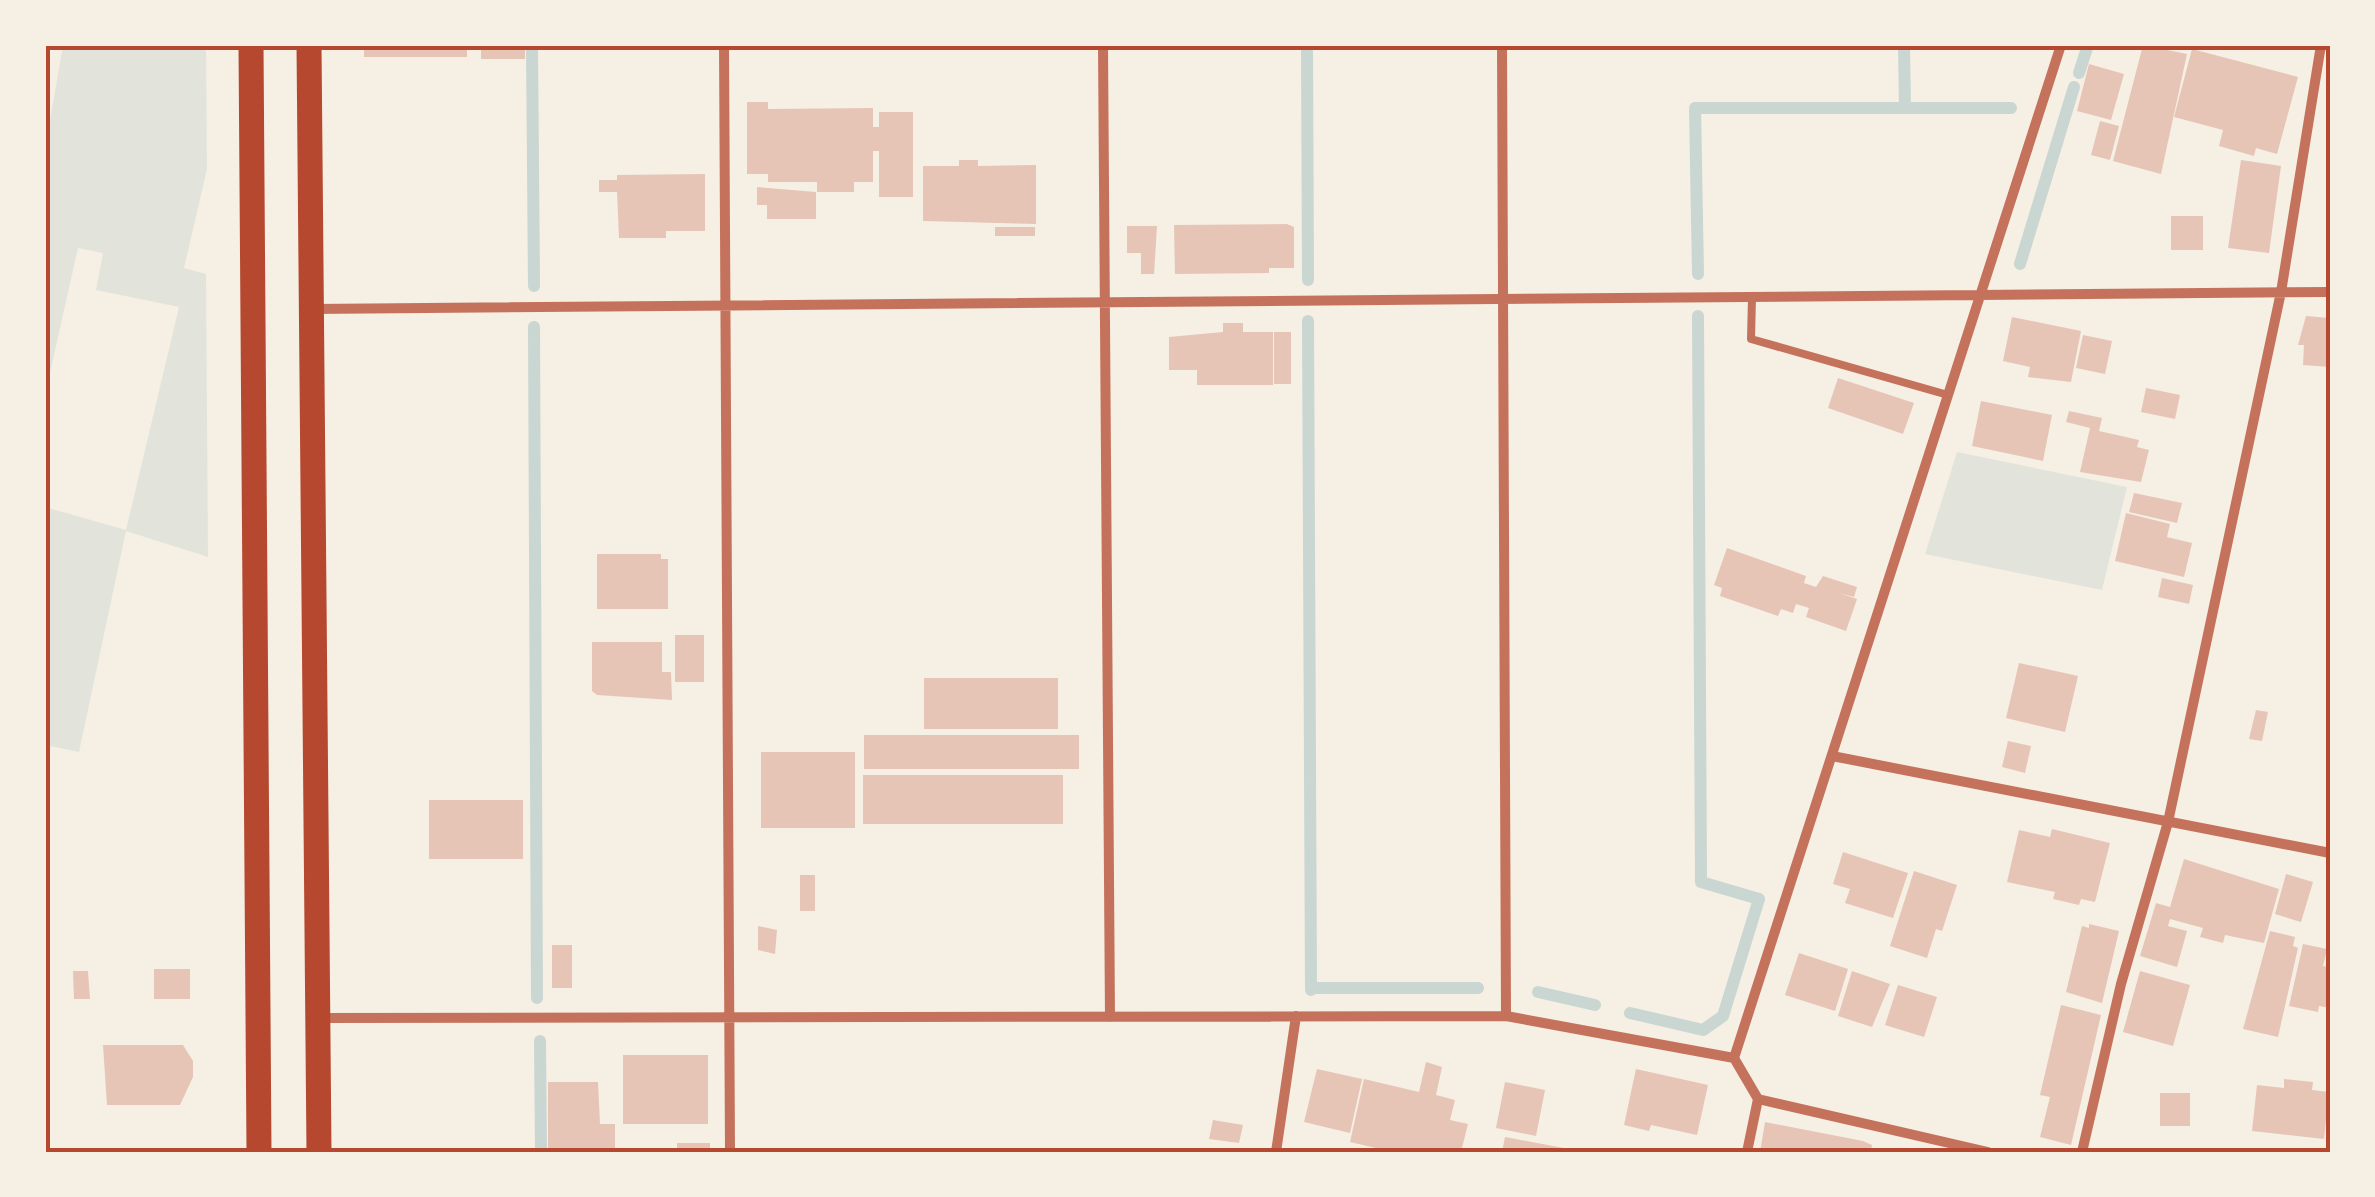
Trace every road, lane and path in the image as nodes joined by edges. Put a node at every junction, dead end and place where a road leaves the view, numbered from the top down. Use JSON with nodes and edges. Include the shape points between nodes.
{"nodes":[{"id":1,"x":251,"y":45,"type":"edge"},
{"id":2,"x":310,"y":45,"type":"edge"},
{"id":3,"x":724,"y":45,"type":"edge"},
{"id":4,"x":1103,"y":45,"type":"edge"},
{"id":5,"x":1502,"y":45,"type":"edge"},
{"id":6,"x":2062,"y":45,"type":"edge"},
{"id":7,"x":2321,"y":45,"type":"edge"},
{"id":8,"x":2282,"y":292,"type":"junction"},
{"id":9,"x":2330,"y":292,"type":"edge"},
{"id":10,"x":1980,"y":296,"type":"junction"},
{"id":11,"x":1752,"y":297,"type":"junction"},
{"id":12,"x":1503,"y":299,"type":"junction"},
{"id":13,"x":1105,"y":302,"type":"junction"},
{"id":14,"x":726,"y":305,"type":"junction"},
{"id":15,"x":311,"y":309,"type":"junction"},
{"id":16,"x":1948,"y":395,"type":"junction"},
{"id":17,"x":1832,"y":756,"type":"junction"},
{"id":18,"x":2168,"y":822,"type":"junction"},
{"id":19,"x":2330,"y":853,"type":"edge"},
{"id":20,"x":1296,"y":1016,"type":"junction"},
{"id":21,"x":1506,"y":1016,"type":"junction"},
{"id":22,"x":730,"y":1017,"type":"junction"},
{"id":23,"x":1110,"y":1017,"type":"junction"},
{"id":24,"x":316,"y":1018,"type":"junction"},
{"id":25,"x":1734,"y":1058,"type":"junction"},
{"id":26,"x":1758,"y":1099,"type":"junction"},
{"id":27,"x":259,"y":1152,"type":"edge"},
{"id":28,"x":318,"y":1152,"type":"edge"},
{"id":29,"x":730,"y":1152,"type":"edge"},
{"id":30,"x":1276,"y":1152,"type":"edge"},
{"id":31,"x":1747,"y":1152,"type":"edge"},
{"id":32,"x":1988,"y":1152,"type":"edge"},
{"id":33,"x":2082,"y":1152,"type":"edge"}],
"edges":[{"from":1,"to":27,"type":"main road"},
{"from":2,"to":15,"type":"main road"},
{"from":3,"to":14,"type":"street"},
{"from":4,"to":13,"type":"street"},
{"from":5,"to":12,"type":"street"},
{"from":6,"to":10,"type":"street"},
{"from":7,"to":8,"type":"street"},
{"from":8,"to":9,"type":"street"},
{"from":8,"to":10,"type":"street"},
{"from":8,"to":18,"type":"street"},
{"from":10,"to":11,"type":"street"},
{"from":10,"to":16,"type":"street"},
{"from":11,"to":12,"type":"street"},
{"from":11,"to":16,"type":"lane","via":[[1751,339]]},
{"from":12,"to":13,"type":"street"},
{"from":12,"to":21,"type":"street"},
{"from":13,"to":14,"type":"street"},
{"from":13,"to":23,"type":"street"},
{"from":14,"to":15,"type":"street"},
{"from":14,"to":22,"type":"street"},
{"from":15,"to":24,"type":"main road"},
{"from":16,"to":17,"type":"street"},
{"from":17,"to":18,"type":"street"},
{"from":17,"to":25,"type":"street"},
{"from":18,"to":19,"type":"street"},
{"from":18,"to":33,"type":"street"},
{"from":20,"to":21,"type":"street"},
{"from":20,"to":23,"type":"street"},
{"from":20,"to":30,"type":"street"},
{"from":21,"to":25,"type":"street"},
{"from":22,"to":23,"type":"street"},
{"from":22,"to":24,"type":"street"},
{"from":22,"to":29,"type":"street"},
{"from":24,"to":28,"type":"main road"},
{"from":25,"to":26,"type":"street"},
{"from":26,"to":31,"type":"street"},
{"from":26,"to":32,"type":"street"}]}
